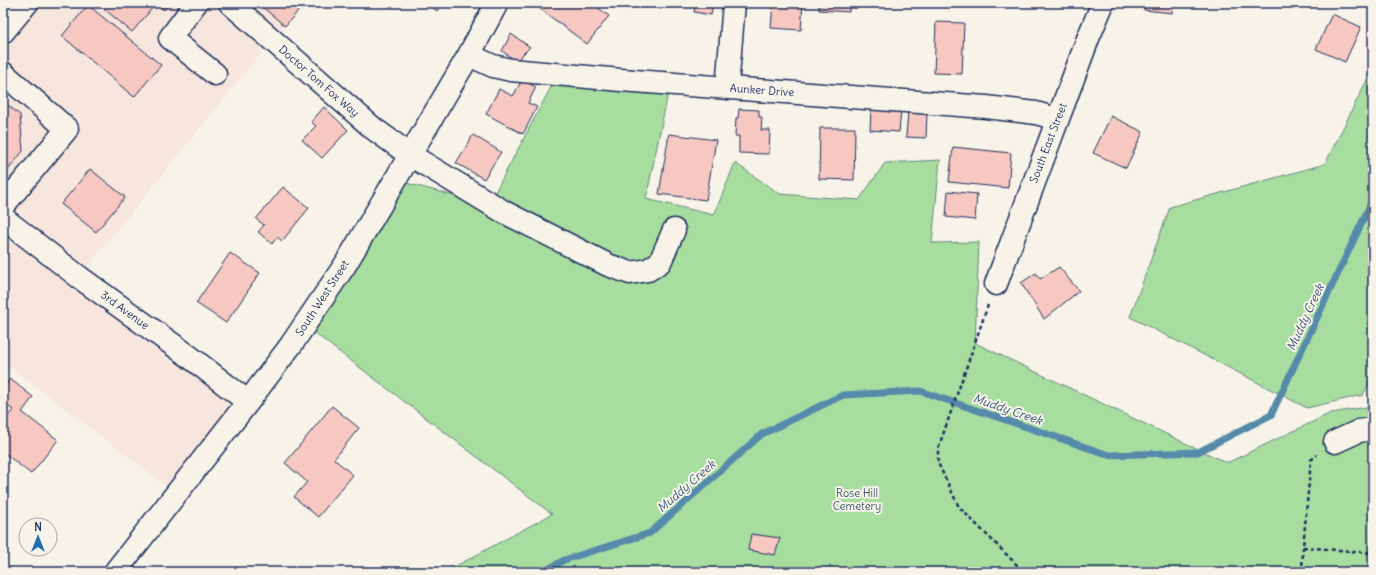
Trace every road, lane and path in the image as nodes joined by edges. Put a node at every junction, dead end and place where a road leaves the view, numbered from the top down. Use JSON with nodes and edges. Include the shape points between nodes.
{"nodes":[{"id":1,"x":27,"y":3,"type":"edge"},
{"id":2,"x":196,"y":3,"type":"edge"},
{"id":3,"x":230,"y":3,"type":"edge"},
{"id":4,"x":497,"y":3,"type":"edge"},
{"id":5,"x":734,"y":3,"type":"edge"},
{"id":6,"x":1103,"y":3,"type":"edge"},
{"id":7,"x":3,"y":32,"type":"edge"},
{"id":8,"x":469,"y":55,"type":"junction"},
{"id":9,"x":3,"y":73,"type":"edge"},
{"id":10,"x":215,"y":74,"type":"dead end"},
{"id":11,"x":727,"y":88,"type":"junction"},
{"id":12,"x":1057,"y":119,"type":"junction"},
{"id":13,"x":410,"y":155,"type":"junction"},
{"id":14,"x":3,"y":206,"type":"edge"},
{"id":15,"x":3,"y":218,"type":"edge"},
{"id":16,"x":674,"y":230,"type":"dead end"},
{"id":17,"x":996,"y":284,"type":"joint"},
{"id":18,"x":248,"y":402,"type":"junction"},
{"id":19,"x":1373,"y":429,"type":"edge"},
{"id":20,"x":1335,"y":442,"type":"joint"},
{"id":21,"x":1303,"y":546,"type":"junction"},
{"id":22,"x":1373,"y":553,"type":"edge"},
{"id":23,"x":115,"y":572,"type":"edge"},
{"id":24,"x":1029,"y":572,"type":"edge"},
{"id":25,"x":1302,"y":572,"type":"edge"}],
"edges":[{"from":1,"to":7,"type":"street"},
{"from":2,"to":10,"type":"street","via":[[170,38]]},
{"from":3,"to":13,"type":"street","name":"Doctor Tom Fox Way","via":[[374,129]]},
{"from":4,"to":8,"type":"street","name":"South West Street"},
{"from":5,"to":11,"type":"street"},
{"from":6,"to":12,"type":"street","name":"South East Street"},
{"from":8,"to":11,"type":"street","name":"Aunker Drive","via":[[493,66],[511,70]]},
{"from":8,"to":13,"type":"street","name":"South West Street"},
{"from":9,"to":14,"type":"street","via":[[67,129]]},
{"from":11,"to":12,"type":"street","name":"Aunker Drive","via":[[986,107],[1036,113]]},
{"from":12,"to":17,"type":"street","name":"South East Street"},
{"from":13,"to":16,"type":"street","name":"Doctor Tom Fox Way","via":[[504,212],[608,265],[630,273],[648,270],[660,262]]},
{"from":13,"to":18,"type":"street","name":"South West Street","via":[[344,265],[291,345]]},
{"from":15,"to":18,"type":"street","name":"3rd Avenue"},
{"from":17,"to":24,"type":"path","via":[[938,449],[938,464],[959,507],[1020,568]]},
{"from":18,"to":23,"type":"street","name":"South West Street"},
{"from":19,"to":20,"type":"street","via":[[1359,431]]},
{"from":20,"to":21,"type":"path","via":[[1311,460]]},
{"from":21,"to":22,"type":"path"},
{"from":21,"to":25,"type":"path"}]}
